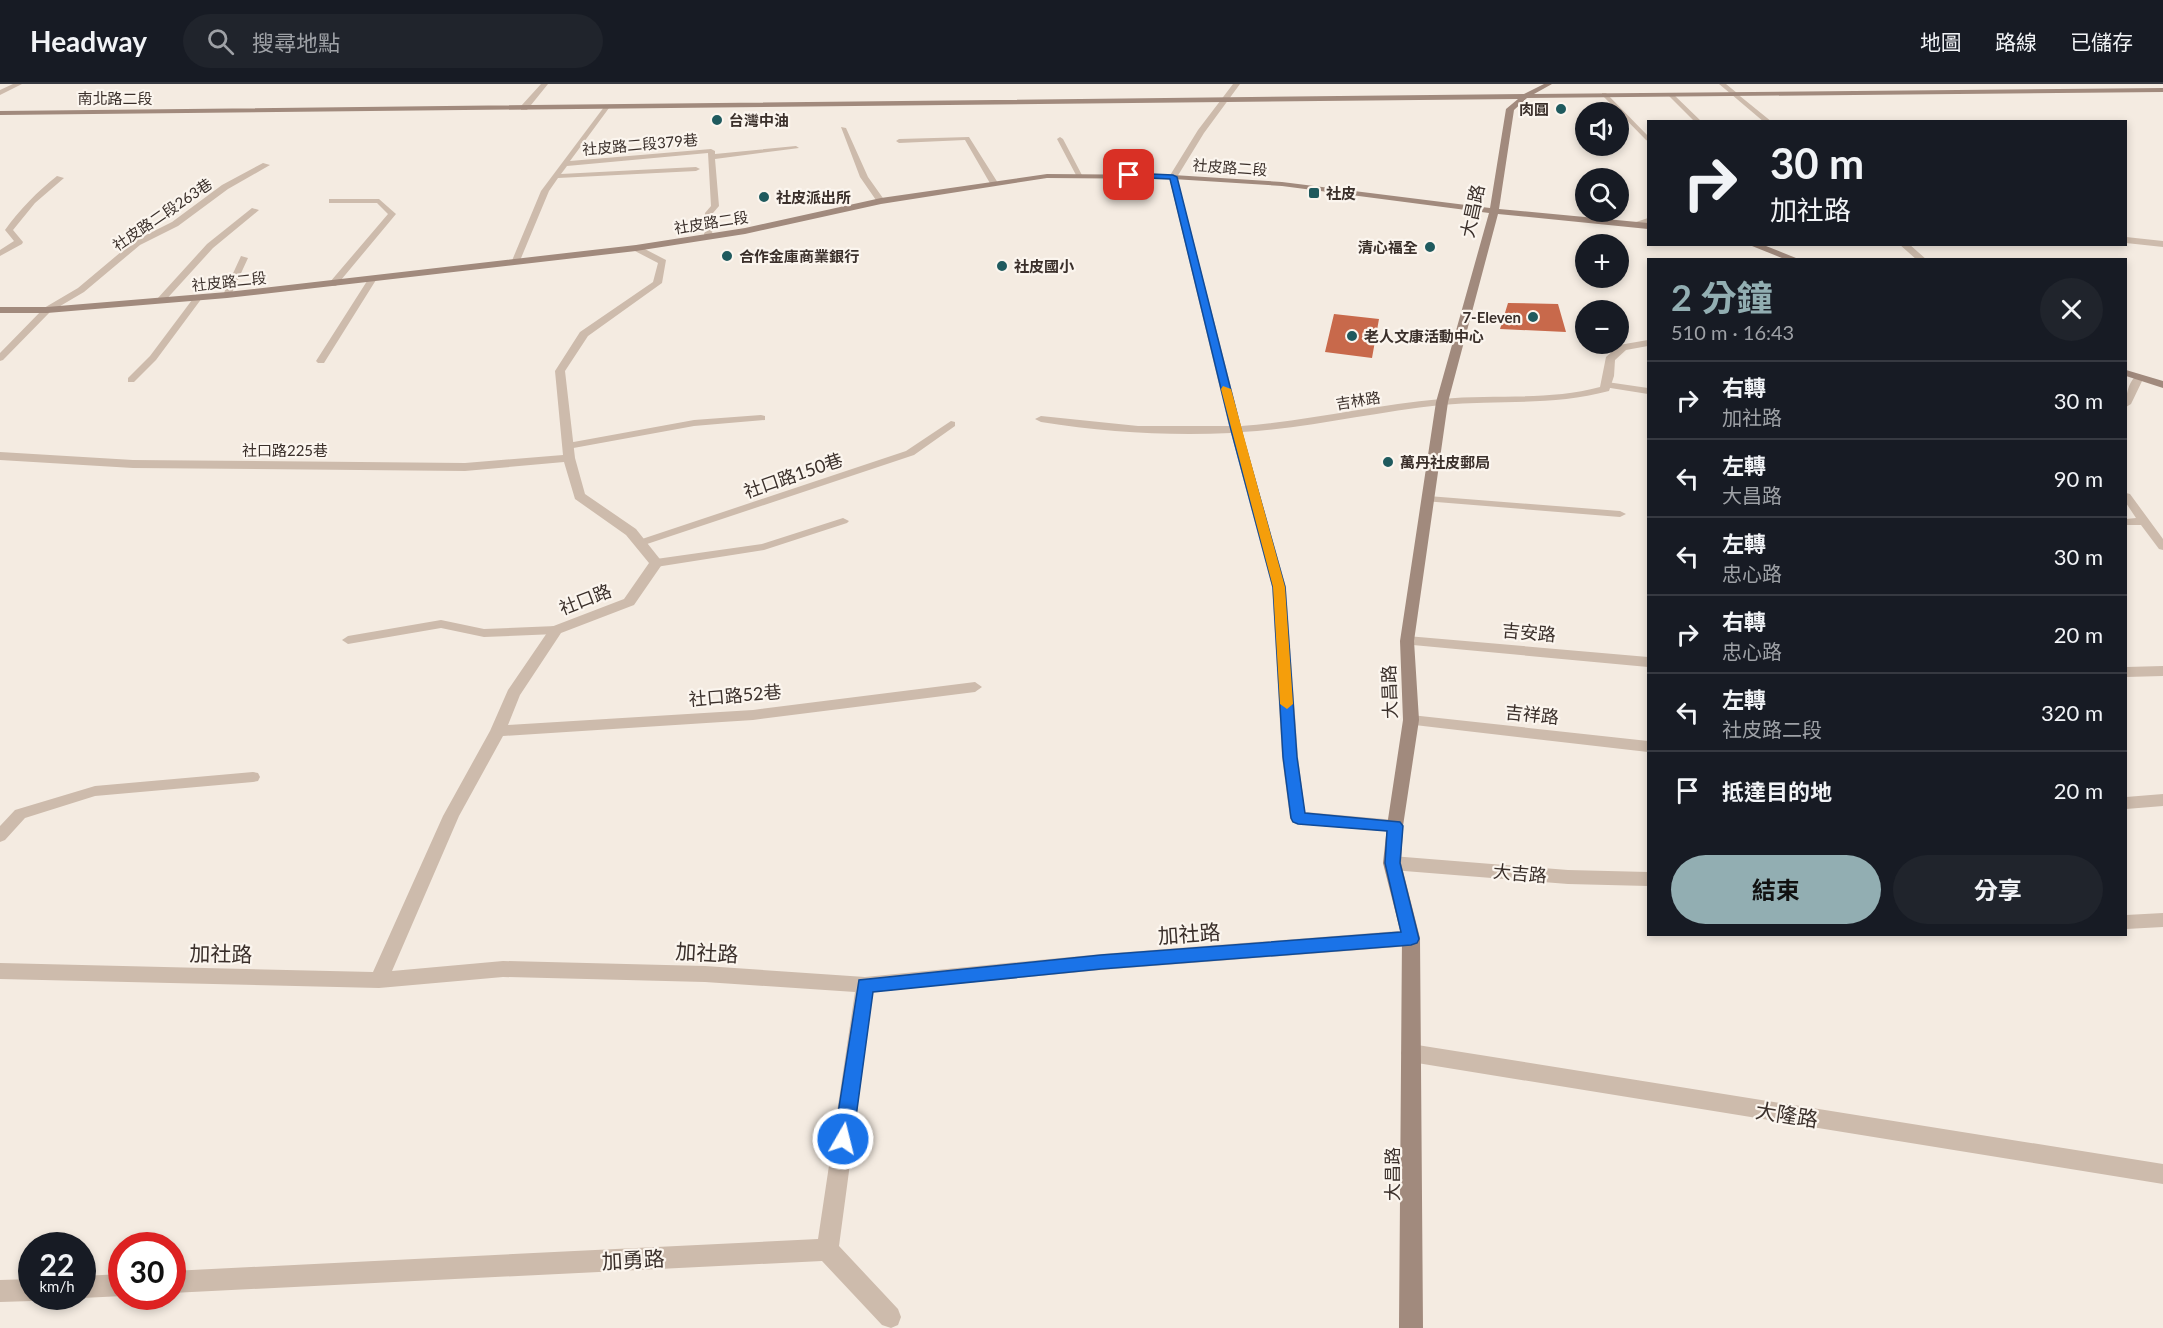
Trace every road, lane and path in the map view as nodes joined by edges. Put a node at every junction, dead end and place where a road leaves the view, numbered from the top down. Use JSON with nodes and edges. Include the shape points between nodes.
{"nodes":[{"id":1,"x":19,"y":84,"type":"edge"},
{"id":2,"x":545,"y":84,"type":"edge"},
{"id":3,"x":1237,"y":84,"type":"edge"},
{"id":4,"x":1549,"y":84,"type":"edge"},
{"id":5,"x":1722,"y":84,"type":"edge"},
{"id":6,"x":2163,"y":90,"type":"edge"},
{"id":7,"x":0,"y":93,"type":"edge"},
{"id":8,"x":1733,"y":93,"type":"junction"},
{"id":9,"x":1604,"y":94,"type":"junction"},
{"id":10,"x":1670,"y":94,"type":"junction"},
{"id":11,"x":1527,"y":95,"type":"junction"},
{"id":12,"x":1227,"y":100,"type":"junction"},
{"id":13,"x":524,"y":108,"type":"junction"},
{"id":14,"x":606,"y":108,"type":"junction"},
{"id":15,"x":0,"y":113,"type":"edge"},
{"id":16,"x":1697,"y":120,"type":"edge"},
{"id":17,"x":1767,"y":120,"type":"edge"},
{"id":18,"x":843,"y":128,"type":"dead end"},
{"id":19,"x":1647,"y":138,"type":"edge"},
{"id":20,"x":1060,"y":139,"type":"dead end"},
{"id":21,"x":899,"y":141,"type":"dead end"},
{"id":22,"x":796,"y":148,"type":"dead end"},
{"id":23,"x":711,"y":157,"type":"junction"},
{"id":24,"x":566,"y":164,"type":"junction"},
{"id":25,"x":266,"y":165,"type":"dead end"},
{"id":26,"x":696,"y":170,"type":"dead end"},
{"id":27,"x":1080,"y":175,"type":"junction"},
{"id":28,"x":558,"y":176,"type":"junction"},
{"id":29,"x":1173,"y":177,"type":"junction"},
{"id":30,"x":60,"y":178,"type":"dead end"},
{"id":31,"x":994,"y":183,"type":"junction"},
{"id":32,"x":332,"y":201,"type":"dead end"},
{"id":33,"x":880,"y":201,"type":"junction"},
{"id":34,"x":255,"y":210,"type":"dead end"},
{"id":35,"x":1494,"y":211,"type":"junction"},
{"id":36,"x":1647,"y":223,"type":"edge"},
{"id":37,"x":708,"y":237,"type":"junction"},
{"id":38,"x":2127,"y":240,"type":"edge"},
{"id":39,"x":2163,"y":244,"type":"edge"},
{"id":40,"x":1758,"y":246,"type":"edge"},
{"id":41,"x":1906,"y":246,"type":"edge"},
{"id":42,"x":636,"y":248,"type":"junction"},
{"id":43,"x":0,"y":254,"type":"edge"},
{"id":44,"x":244,"y":258,"type":"dead end"},
{"id":45,"x":1791,"y":258,"type":"edge"},
{"id":46,"x":1920,"y":258,"type":"edge"},
{"id":47,"x":515,"y":263,"type":"junction"},
{"id":48,"x":372,"y":280,"type":"junction"},
{"id":49,"x":333,"y":284,"type":"junction"},
{"id":50,"x":227,"y":295,"type":"junction"},
{"id":51,"x":198,"y":298,"type":"junction"},
{"id":52,"x":160,"y":301,"type":"junction"},
{"id":53,"x":0,"y":310,"type":"edge"},
{"id":54,"x":47,"y":310,"type":"junction"},
{"id":55,"x":1647,"y":343,"type":"edge"},
{"id":56,"x":0,"y":358,"type":"edge"},
{"id":57,"x":321,"y":361,"type":"dead end"},
{"id":58,"x":2127,"y":373,"type":"edge"},
{"id":59,"x":2139,"y":377,"type":"junction"},
{"id":60,"x":131,"y":380,"type":"dead end"},
{"id":61,"x":1607,"y":385,"type":"junction"},
{"id":62,"x":2163,"y":385,"type":"edge"},
{"id":63,"x":1647,"y":391,"type":"edge"},
{"id":64,"x":1442,"y":402,"type":"junction"},
{"id":65,"x":2127,"y":402,"type":"edge"},
{"id":66,"x":761,"y":418,"type":"dead end"},
{"id":67,"x":1041,"y":419,"type":"dead end"},
{"id":68,"x":951,"y":424,"type":"dead end"},
{"id":69,"x":1236,"y":430,"type":"junction"},
{"id":70,"x":569,"y":452,"type":"junction"},
{"id":71,"x":0,"y":456,"type":"edge"},
{"id":72,"x":2127,"y":497,"type":"edge"},
{"id":73,"x":1428,"y":499,"type":"junction"},
{"id":74,"x":1620,"y":514,"type":"dead end"},
{"id":75,"x":843,"y":521,"type":"dead end"},
{"id":76,"x":2144,"y":521,"type":"junction"},
{"id":77,"x":2127,"y":522,"type":"edge"},
{"id":78,"x":640,"y":543,"type":"junction"},
{"id":79,"x":2163,"y":547,"type":"edge"},
{"id":80,"x":657,"y":563,"type":"junction"},
{"id":81,"x":556,"y":630,"type":"junction"},
{"id":82,"x":348,"y":640,"type":"dead end"},
{"id":83,"x":1407,"y":641,"type":"junction"},
{"id":84,"x":1647,"y":662,"type":"edge"},
{"id":85,"x":2163,"y":671,"type":"edge"},
{"id":86,"x":2127,"y":672,"type":"edge"},
{"id":87,"x":975,"y":687,"type":"dead end"},
{"id":88,"x":1411,"y":720,"type":"junction"},
{"id":89,"x":498,"y":731,"type":"junction"},
{"id":90,"x":1647,"y":747,"type":"edge"},
{"id":91,"x":253,"y":777,"type":"dead end"},
{"id":92,"x":2163,"y":800,"type":"edge"},
{"id":93,"x":2127,"y":803,"type":"edge"},
{"id":94,"x":1395,"y":826,"type":"junction"},
{"id":95,"x":0,"y":836,"type":"edge"},
{"id":96,"x":1392,"y":863,"type":"junction"},
{"id":97,"x":1647,"y":879,"type":"edge"},
{"id":98,"x":2163,"y":920,"type":"edge"},
{"id":99,"x":2127,"y":922,"type":"edge"},
{"id":100,"x":1411,"y":939,"type":"junction"},
{"id":101,"x":0,"y":971,"type":"edge"},
{"id":102,"x":379,"y":980,"type":"junction"},
{"id":103,"x":865,"y":985,"type":"junction"},
{"id":104,"x":1411,"y":1053,"type":"junction"},
{"id":105,"x":2163,"y":1174,"type":"edge"},
{"id":106,"x":827,"y":1250,"type":"junction"},
{"id":107,"x":186,"y":1281,"type":"edge"},
{"id":108,"x":18,"y":1290,"type":"edge"},
{"id":109,"x":0,"y":1291,"type":"edge"},
{"id":110,"x":890,"y":1317,"type":"dead end"},
{"id":111,"x":1411,"y":1328,"type":"edge"}],
"edges":[{"from":1,"to":7,"type":"street"},
{"from":2,"to":13,"type":"street"},
{"from":3,"to":12,"type":"street"},
{"from":4,"to":11,"type":"street","name":"大昌路"},
{"from":5,"to":8,"type":"street"},
{"from":6,"to":8,"type":"street","name":"南北路二段"},
{"from":8,"to":10,"type":"street","name":"南北路二段"},
{"from":8,"to":17,"type":"lane"},
{"from":9,"to":10,"type":"street","name":"南北路二段"},
{"from":9,"to":11,"type":"street","name":"南北路二段"},
{"from":9,"to":19,"type":"lane"},
{"from":10,"to":16,"type":"lane"},
{"from":11,"to":12,"type":"street","name":"南北路二段"},
{"from":11,"to":35,"type":"street","name":"大昌路","via":[[1510,109]]},
{"from":12,"to":14,"type":"street","name":"南北路二段"},
{"from":12,"to":29,"type":"street"},
{"from":13,"to":14,"type":"street","name":"南北路二段"},
{"from":13,"to":15,"type":"street","name":"南北路二段"},
{"from":14,"to":24,"type":"lane"},
{"from":18,"to":33,"type":"lane","via":[[864,177]]},
{"from":20,"to":27,"type":"lane"},
{"from":21,"to":31,"type":"lane","via":[[967,138]]},
{"from":22,"to":23,"type":"lane","name":"社皮路二段379巷"},
{"from":23,"to":24,"type":"lane","name":"社皮路二段379巷","via":[[711,151]]},
{"from":23,"to":37,"type":"lane","name":"社皮路二段379巷","via":[[715,206],[709,213]]},
{"from":24,"to":28,"type":"lane"},
{"from":25,"to":54,"type":"lane","name":"社皮路二段263巷","via":[[225,187],[175,224],[138,243],[81,290]]},
{"from":26,"to":28,"type":"lane"},
{"from":27,"to":29,"type":"street","name":"社皮路二段"},
{"from":27,"to":31,"type":"street","name":"社皮路二段"},
{"from":28,"to":47,"type":"lane","via":[[546,191]]},
{"from":29,"to":35,"type":"street","name":"社皮路二段","via":[[1282,184]]},
{"from":29,"to":69,"type":"street"},
{"from":30,"to":43,"type":"lane","via":[[39,193],[19,216],[9,230],[19,242]]},
{"from":31,"to":33,"type":"street","name":"社皮路二段"},
{"from":32,"to":49,"type":"lane","via":[[379,201],[392,214]]},
{"from":33,"to":37,"type":"street","name":"社皮路二段"},
{"from":34,"to":52,"type":"lane","via":[[210,246]]},
{"from":35,"to":36,"type":"street","name":"社皮路二段"},
{"from":35,"to":64,"type":"street","name":"大昌路"},
{"from":37,"to":42,"type":"street","name":"社皮路二段"},
{"from":38,"to":39,"type":"street"},
{"from":40,"to":45,"type":"street"},
{"from":41,"to":46,"type":"lane"},
{"from":42,"to":47,"type":"street","name":"社皮路二段"},
{"from":42,"to":70,"type":"street","via":[[663,262],[657,283],[584,334],[560,371]]},
{"from":44,"to":50,"type":"lane"},
{"from":47,"to":48,"type":"street","name":"社皮路二段"},
{"from":48,"to":49,"type":"street","name":"社皮路二段"},
{"from":48,"to":57,"type":"lane"},
{"from":49,"to":50,"type":"street","name":"社皮路二段"},
{"from":50,"to":51,"type":"street","name":"社皮路二段"},
{"from":51,"to":52,"type":"street","name":"社皮路二段"},
{"from":51,"to":60,"type":"lane","via":[[153,358]]},
{"from":52,"to":54,"type":"street","name":"社皮路二段"},
{"from":53,"to":54,"type":"street","name":"社皮路二段"},
{"from":54,"to":56,"type":"lane","name":"社皮路二段263巷"},
{"from":55,"to":61,"type":"street","via":[[1623,347],[1610,359]]},
{"from":58,"to":59,"type":"street"},
{"from":59,"to":62,"type":"street"},
{"from":59,"to":65,"type":"lane"},
{"from":61,"to":63,"type":"lane"},
{"from":61,"to":64,"type":"street","name":"吉林路","via":[[1589,394]]},
{"from":64,"to":69,"type":"street","name":"吉林路"},
{"from":64,"to":73,"type":"street","name":"大昌路"},
{"from":66,"to":70,"type":"lane","via":[[694,423]]},
{"from":67,"to":69,"type":"street","name":"吉林路","via":[[1092,428]]},
{"from":68,"to":78,"type":"lane","name":"社口路150巷","via":[[910,453]]},
{"from":69,"to":94,"type":"street","via":[[1279,587],[1298,818]]},
{"from":70,"to":71,"type":"street","name":"社口路225巷","via":[[465,467],[133,464]]},
{"from":70,"to":78,"type":"street","via":[[579,496],[631,532]]},
{"from":72,"to":76,"type":"lane"},
{"from":73,"to":74,"type":"lane"},
{"from":73,"to":83,"type":"street","name":"大昌路"},
{"from":75,"to":80,"type":"lane","via":[[764,547]]},
{"from":76,"to":77,"type":"lane"},
{"from":76,"to":79,"type":"lane"},
{"from":78,"to":80,"type":"street"},
{"from":80,"to":81,"type":"street","name":"社口路","via":[[629,602]]},
{"from":81,"to":82,"type":"lane","via":[[484,633],[441,624]]},
{"from":81,"to":89,"type":"street","name":"社口路","via":[[513,694]]},
{"from":83,"to":84,"type":"street","name":"吉安路"},
{"from":83,"to":88,"type":"street","name":"大昌路"},
{"from":85,"to":86,"type":"street"},
{"from":87,"to":89,"type":"street","name":"社口路52巷","via":[[753,715]]},
{"from":88,"to":90,"type":"street","name":"吉祥路"},
{"from":88,"to":94,"type":"street","name":"大昌路"},
{"from":89,"to":102,"type":"street","name":"社口路","via":[[451,816]]},
{"from":91,"to":95,"type":"lane","via":[[95,791],[20,814]]},
{"from":92,"to":93,"type":"street"},
{"from":94,"to":96,"type":"street","name":"大昌路"},
{"from":96,"to":97,"type":"street","name":"大吉路"},
{"from":96,"to":100,"type":"street","name":"大昌路"},
{"from":98,"to":99,"type":"street"},
{"from":100,"to":103,"type":"street","name":"加社路","via":[[1101,962]]},
{"from":100,"to":104,"type":"street","name":"大昌路"},
{"from":101,"to":102,"type":"street","name":"加社路"},
{"from":102,"to":103,"type":"street","name":"加社路","via":[[503,969],[705,974]]},
{"from":103,"to":106,"type":"street"},
{"from":104,"to":105,"type":"street","name":"大隆路"},
{"from":104,"to":111,"type":"street","name":"大昌路"},
{"from":106,"to":107,"type":"street","name":"加勇路"},
{"from":106,"to":110,"type":"street"},
{"from":108,"to":109,"type":"street"}]}
